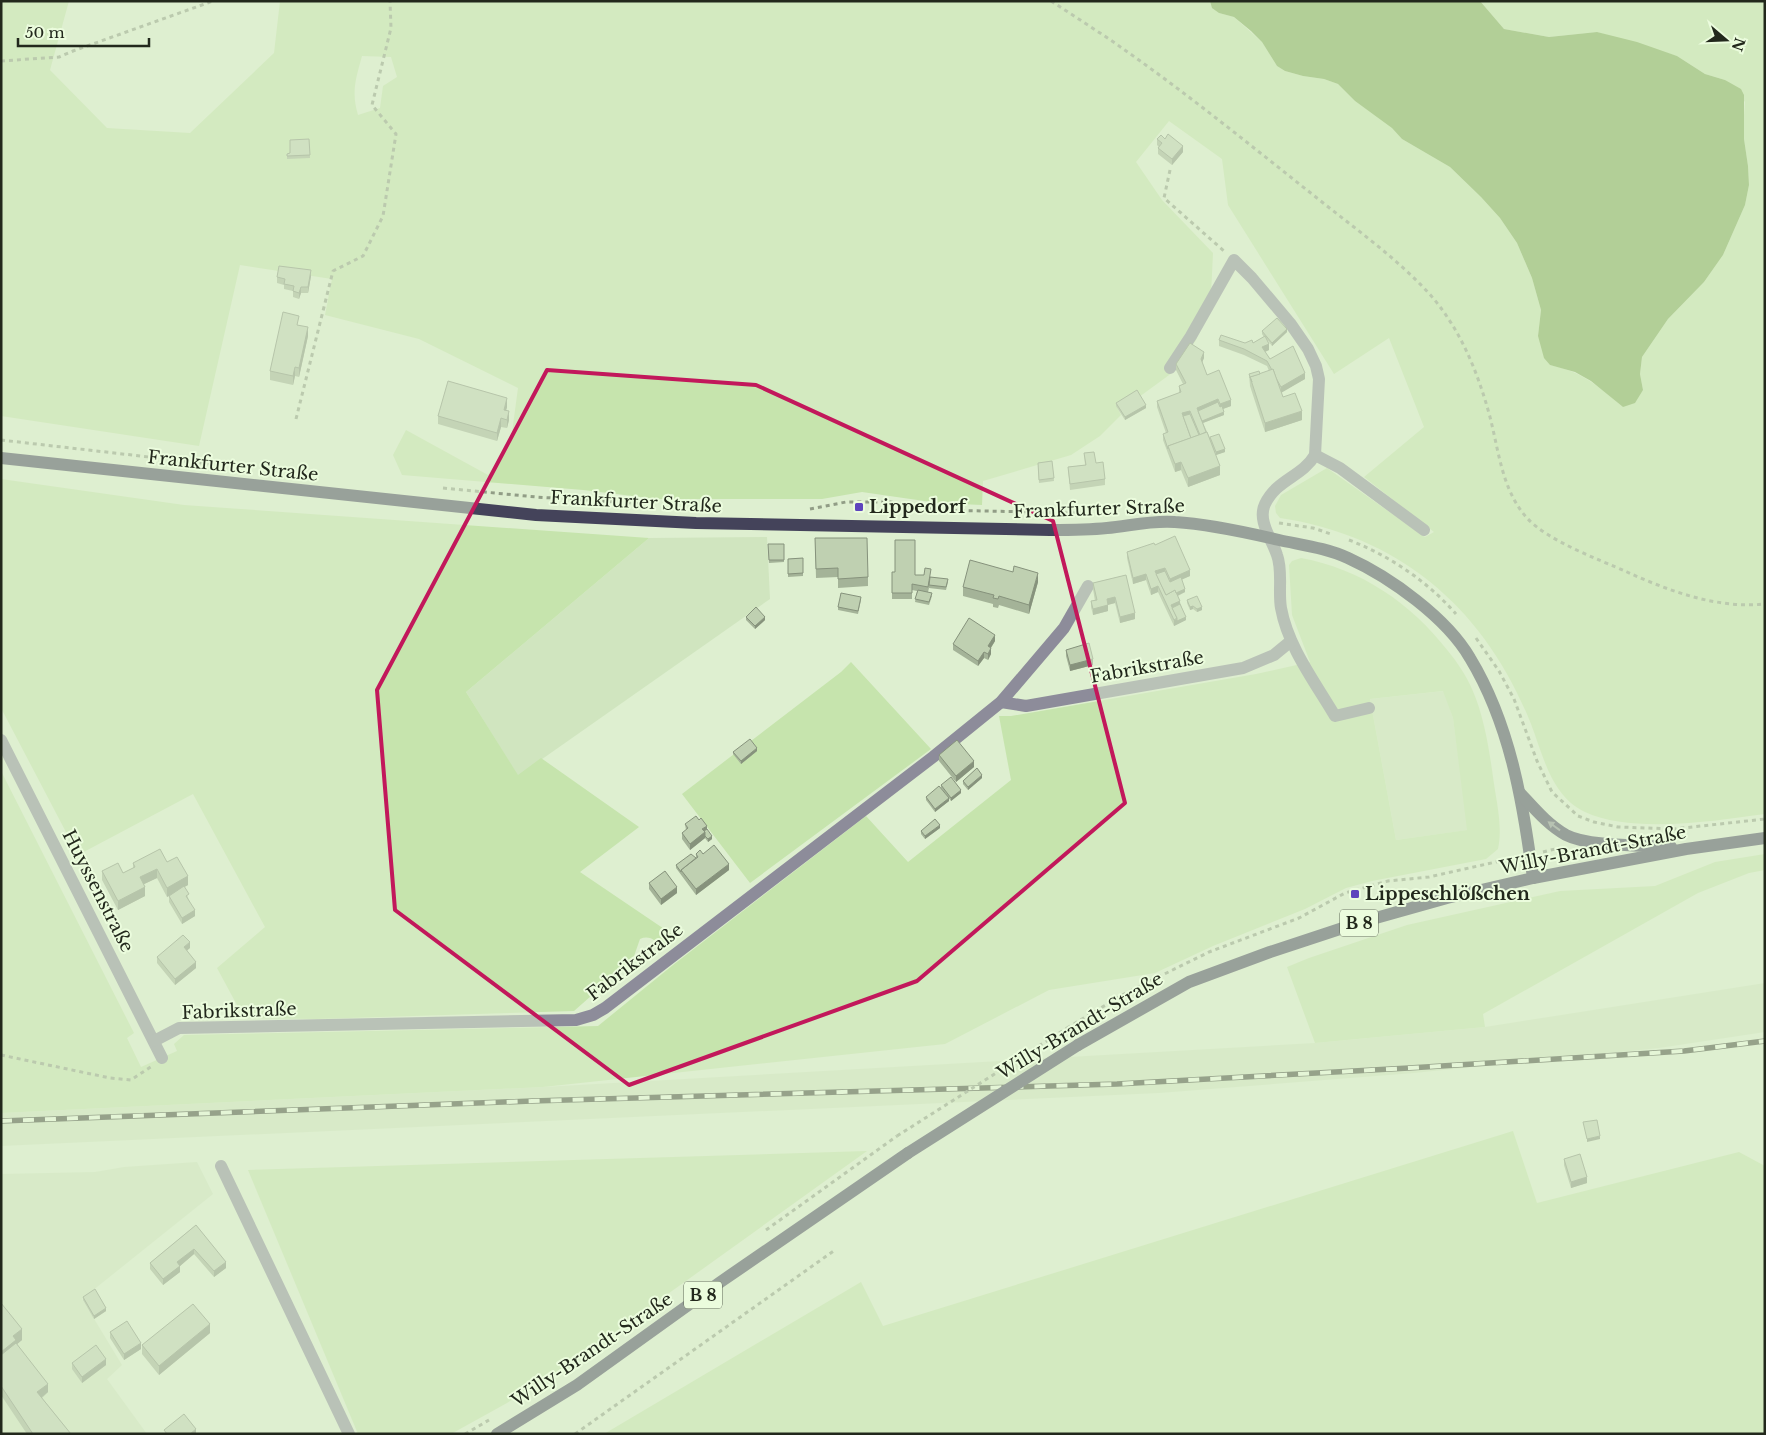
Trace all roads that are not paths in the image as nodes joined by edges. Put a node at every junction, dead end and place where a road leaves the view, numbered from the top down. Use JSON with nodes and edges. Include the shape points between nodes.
{"nodes":[{"id":1,"x":1170,"y":368,"type":"dead end"},
{"id":2,"x":1315,"y":454,"type":"junction"},
{"id":3,"x":1,"y":458,"type":"edge"},
{"id":4,"x":1424,"y":530,"type":"dead end"},
{"id":5,"x":1270,"y":538,"type":"junction"},
{"id":6,"x":1088,"y":586,"type":"dead end"},
{"id":7,"x":1291,"y":641,"type":"junction"},
{"id":8,"x":1001,"y":702,"type":"junction"},
{"id":9,"x":1369,"y":708,"type":"dead end"},
{"id":10,"x":1,"y":740,"type":"edge"},
{"id":11,"x":1520,"y":793,"type":"junction"},
{"id":12,"x":1765,"y":838,"type":"edge"},
{"id":13,"x":1686,"y":849,"type":"junction"},
{"id":14,"x":1534,"y":878,"type":"junction"},
{"id":15,"x":154,"y":1041,"type":"junction"},
{"id":16,"x":162,"y":1058,"type":"road end"},
{"id":17,"x":221,"y":1166,"type":"dead end"},
{"id":18,"x":349,"y":1434,"type":"edge"},
{"id":19,"x":497,"y":1434,"type":"edge"}],
"edges":[{"from":1,"to":2,"type":"street","via":[[1192,336],[1234,260],[1290,324],[1316,366],[1319,379]]},
{"from":2,"to":4,"type":"street","via":[[1340,468]]},
{"from":2,"to":5,"type":"street","via":[[1303,470],[1286,479],[1264,507],[1263,520]]},
{"from":3,"to":5,"type":"main road","name":"Frankfurter Straße","via":[[536,515],[696,523],[1050,530],[1106,529],[1172,522]]},
{"from":5,"to":7,"type":"street","via":[[1278,556],[1281,607]]},
{"from":5,"to":11,"type":"main road","name":"Frankfurter Straße","via":[[1348,558],[1389,580],[1436,618],[1469,656],[1483,681],[1507,742]]},
{"from":6,"to":8,"type":"street","name":"Fabrikstraße","via":[[1064,628]]},
{"from":7,"to":8,"type":"street","name":"Fabrikstraße","via":[[1274,655],[1243,668],[1026,706]]},
{"from":7,"to":9,"type":"street","via":[[1334,716]]},
{"from":8,"to":15,"type":"street","name":"Fabrikstraße","via":[[593,1015],[576,1020],[179,1028]]},
{"from":10,"to":15,"type":"street","name":"Huyssenstraße"},
{"from":13,"to":11,"type":"main road","one_way":true,"via":[[1584,841],[1567,836],[1548,824]]},
{"from":11,"to":14,"type":"main road","name":"Frankfurter Straße"},
{"from":12,"to":13,"type":"main road","name":"Willy-Brandt-Straße","number":"B 8"},
{"from":13,"to":14,"type":"main road","name":"Willy-Brandt-Straße","number":"B 8"},
{"from":14,"to":19,"type":"main road","name":"Willy-Brandt-Straße","number":"B 8","bridge":true,"via":[[1358,923],[1189,982],[1078,1045],[908,1153],[577,1385]]},
{"from":15,"to":16,"type":"street","name":"Huyssenstraße"},
{"from":17,"to":18,"type":"street"}]}
